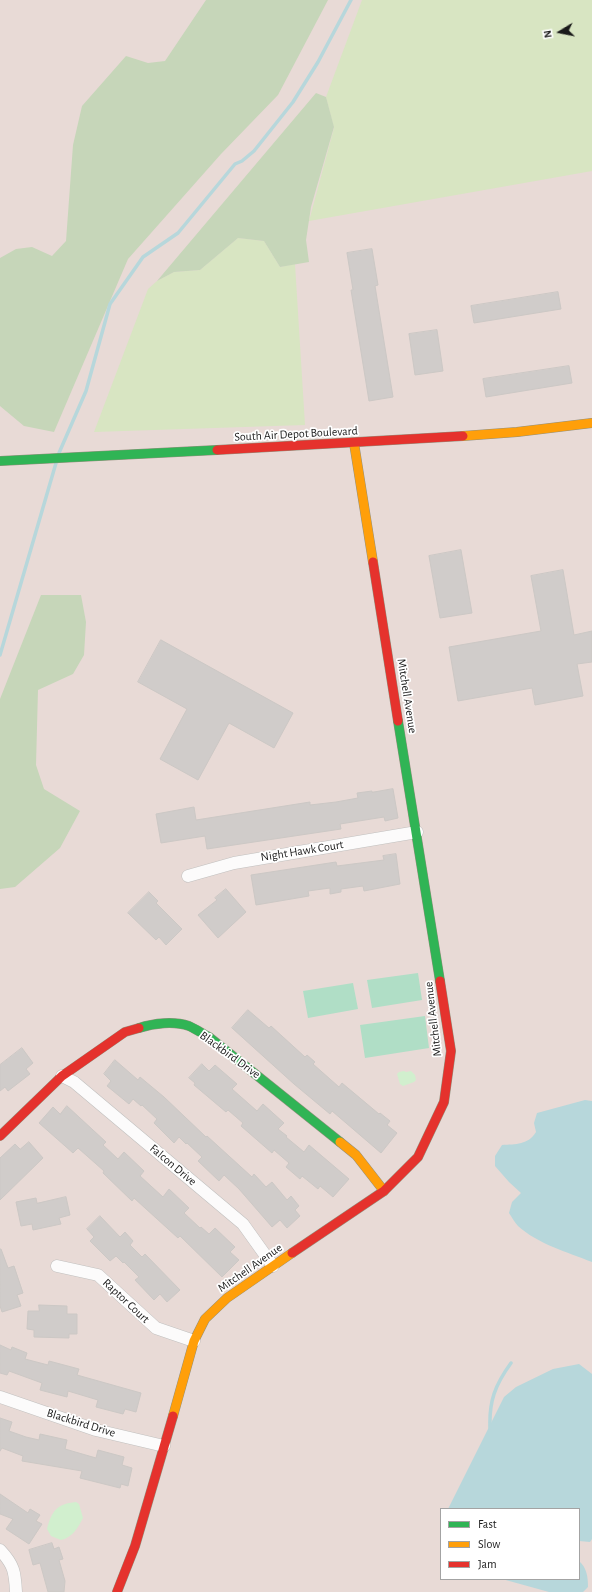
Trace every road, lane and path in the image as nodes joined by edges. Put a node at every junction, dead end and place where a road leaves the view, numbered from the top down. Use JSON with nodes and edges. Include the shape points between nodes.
{"nodes":[{"id":1,"x":592,"y":423,"type":"edge"},
{"id":2,"x":354,"y":443,"type":"junction"},
{"id":3,"x":0,"y":461,"type":"edge"},
{"id":4,"x":417,"y":832,"type":"junction"},
{"id":5,"x":188,"y":876,"type":"dead end"},
{"id":6,"x":62,"y":1076,"type":"junction"},
{"id":7,"x":0,"y":1136,"type":"edge"},
{"id":8,"x":384,"y":1191,"type":"junction"},
{"id":9,"x":57,"y":1266,"type":"dead end"},
{"id":10,"x":273,"y":1266,"type":"junction"},
{"id":11,"x":194,"y":1341,"type":"junction"},
{"id":12,"x":0,"y":1397,"type":"edge"},
{"id":13,"x":164,"y":1446,"type":"junction"},
{"id":14,"x":0,"y":1550,"type":"edge"},
{"id":15,"x":16,"y":1592,"type":"edge"},
{"id":16,"x":117,"y":1592,"type":"edge"}],
"edges":[{"from":1,"to":2,"type":"street","name":"South Air Depot Boulevard","via":[[517,432]]},
{"from":2,"to":3,"type":"street","name":"South Air Depot Boulevard"},
{"from":2,"to":4,"type":"street","name":"Mitchell Avenue"},
{"from":4,"to":5,"type":"street","name":"Night Hawk Court","via":[[234,863]]},
{"from":4,"to":8,"type":"street","name":"Mitchell Avenue","via":[[451,1051],[444,1102],[418,1157]]},
{"from":6,"to":7,"type":"street","name":"Blackbird Drive"},
{"from":6,"to":8,"type":"street","name":"Blackbird Drive","via":[[126,1032],[154,1024],[189,1026],[209,1037],[356,1155]]},
{"from":6,"to":10,"type":"street","name":"Falcon Drive","via":[[74,1082],[243,1224]]},
{"from":8,"to":10,"type":"street","name":"Mitchell Avenue"},
{"from":9,"to":11,"type":"street","name":"Raptor Court","via":[[98,1275],[156,1328]]},
{"from":10,"to":11,"type":"street","name":"Mitchell Avenue","via":[[227,1298],[205,1320]]},
{"from":11,"to":13,"type":"street","name":"Mitchell Avenue"},
{"from":12,"to":13,"type":"street","name":"Blackbird Drive","via":[[96,1430]]},
{"from":13,"to":16,"type":"street","name":"Mitchell Avenue","via":[[135,1546]]},
{"from":14,"to":15,"type":"street","via":[[10,1560]]}]}
